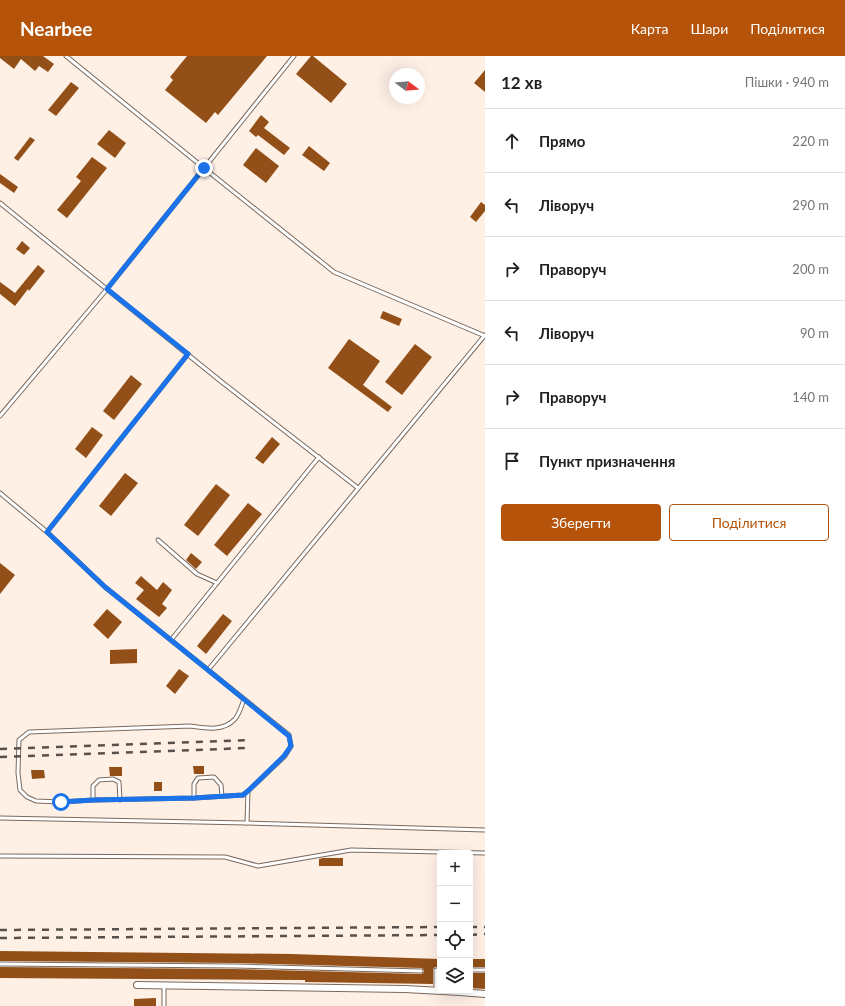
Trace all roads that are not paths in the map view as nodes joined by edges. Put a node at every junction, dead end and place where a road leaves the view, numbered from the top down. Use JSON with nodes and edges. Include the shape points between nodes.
{"nodes":[{"id":1,"x":66,"y":56,"type":"edge"},
{"id":2,"x":294,"y":56,"type":"edge"},
{"id":3,"x":204,"y":168,"type":"junction"},
{"id":4,"x":0,"y":203,"type":"edge"},
{"id":5,"x":107,"y":289,"type":"junction"},
{"id":6,"x":485,"y":336,"type":"edge"},
{"id":7,"x":188,"y":354,"type":"junction"},
{"id":8,"x":0,"y":416,"type":"edge"},
{"id":9,"x":319,"y":457,"type":"junction"},
{"id":10,"x":358,"y":488,"type":"junction"},
{"id":11,"x":0,"y":493,"type":"edge"},
{"id":12,"x":47,"y":532,"type":"junction"},
{"id":13,"x":158,"y":540,"type":"dead end"},
{"id":14,"x":216,"y":583,"type":"junction"},
{"id":15,"x":171,"y":640,"type":"junction"},
{"id":16,"x":208,"y":670,"type":"junction"},
{"id":17,"x":244,"y":699,"type":"junction"},
{"id":18,"x":248,"y":791,"type":"junction"},
{"id":19,"x":222,"y":796,"type":"junction"},
{"id":20,"x":194,"y":798,"type":"junction"},
{"id":21,"x":93,"y":800,"type":"junction"},
{"id":22,"x":120,"y":800,"type":"junction"},
{"id":23,"x":0,"y":818,"type":"edge"},
{"id":24,"x":247,"y":823,"type":"junction"},
{"id":25,"x":485,"y":830,"type":"edge"},
{"id":26,"x":485,"y":853,"type":"edge"},
{"id":27,"x":0,"y":856,"type":"edge"},
{"id":28,"x":0,"y":964,"type":"edge"},
{"id":29,"x":437,"y":970,"type":"edge"},
{"id":30,"x":473,"y":970,"type":"edge"},
{"id":31,"x":485,"y":970,"type":"edge"},
{"id":32,"x":421,"y":971,"type":"dead end"},
{"id":33,"x":137,"y":985,"type":"dead end"},
{"id":34,"x":164,"y":986,"type":"junction"},
{"id":35,"x":436,"y":991,"type":"junction"},
{"id":36,"x":485,"y":994,"type":"edge"},
{"id":37,"x":164,"y":1006,"type":"edge"}],
"edges":[{"from":1,"to":3,"type":"lane"},
{"from":2,"to":3,"type":"lane"},
{"from":3,"to":5,"type":"lane"},
{"from":3,"to":6,"type":"lane","via":[[334,272]]},
{"from":4,"to":5,"type":"lane"},
{"from":5,"to":7,"type":"lane"},
{"from":5,"to":8,"type":"lane"},
{"from":6,"to":10,"type":"lane"},
{"from":7,"to":9,"type":"lane"},
{"from":7,"to":12,"type":"lane"},
{"from":9,"to":10,"type":"lane"},
{"from":9,"to":14,"type":"lane"},
{"from":10,"to":16,"type":"lane"},
{"from":11,"to":12,"type":"lane"},
{"from":12,"to":15,"type":"lane","via":[[105,587]]},
{"from":13,"to":14,"type":"lane","via":[[197,574]]},
{"from":14,"to":15,"type":"lane"},
{"from":15,"to":16,"type":"lane"},
{"from":16,"to":17,"type":"lane"},
{"from":17,"to":18,"type":"lane","via":[[289,736],[291,746]]},
{"from":17,"to":21,"type":"lane","via":[[235,719],[220,728],[190,726],[29,732],[19,740],[19,785],[27,797],[36,801]]},
{"from":18,"to":19,"type":"lane","via":[[243,795]]},
{"from":18,"to":24,"type":"lane"},
{"from":19,"to":20,"type":"lane"},
{"from":19,"to":20,"type":"lane","via":[[221,785],[214,777],[198,778],[194,784]]},
{"from":20,"to":22,"type":"lane"},
{"from":21,"to":22,"type":"lane"},
{"from":21,"to":22,"type":"lane","via":[[93,786],[99,780],[113,779],[119,782]]},
{"from":23,"to":24,"type":"lane"},
{"from":24,"to":25,"type":"lane"},
{"from":26,"to":27,"type":"lane","via":[[351,850],[258,866],[225,857]]},
{"from":28,"to":32,"type":"lane"},
{"from":29,"to":35,"type":"lane"},
{"from":30,"to":31,"type":"lane"},
{"from":33,"to":34,"type":"street"},
{"from":34,"to":35,"type":"street"},
{"from":34,"to":37,"type":"lane"},
{"from":35,"to":36,"type":"street"}]}
